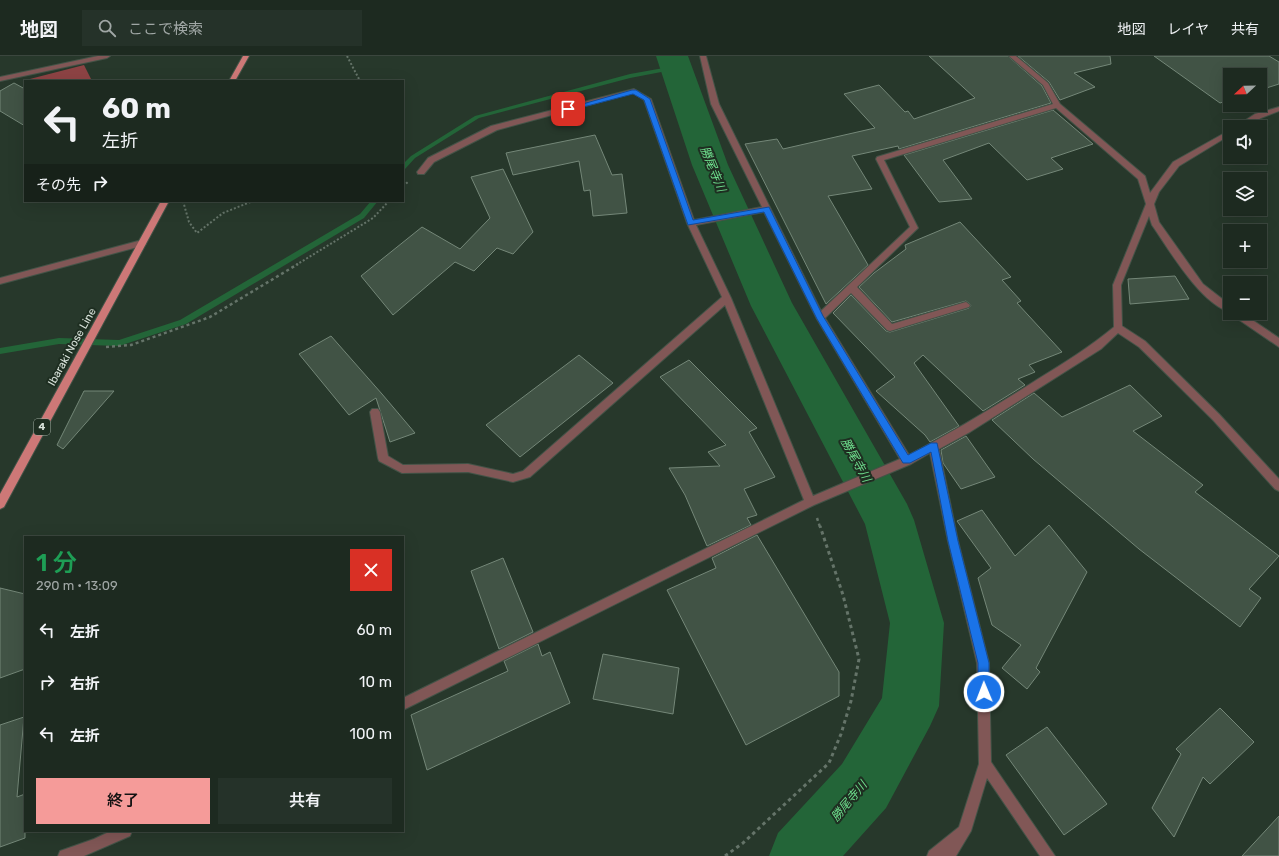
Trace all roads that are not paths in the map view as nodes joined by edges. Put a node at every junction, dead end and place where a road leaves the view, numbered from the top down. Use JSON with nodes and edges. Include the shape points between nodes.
{"nodes":[{"id":1,"x":107,"y":56,"type":"edge"},
{"id":2,"x":246,"y":56,"type":"edge"},
{"id":3,"x":703,"y":56,"type":"edge"},
{"id":4,"x":1012,"y":56,"type":"edge"},
{"id":5,"x":0,"y":79,"type":"edge"},
{"id":6,"x":233,"y":80,"type":"edge"},
{"id":7,"x":1057,"y":105,"type":"junction"},
{"id":8,"x":1279,"y":109,"type":"edge"},
{"id":9,"x":1251,"y":120,"type":"edge"},
{"id":10,"x":1223,"y":136,"type":"edge"},
{"id":11,"x":421,"y":172,"type":"dead end"},
{"id":12,"x":164,"y":202,"type":"edge"},
{"id":13,"x":1150,"y":203,"type":"junction"},
{"id":14,"x":766,"y":209,"type":"junction"},
{"id":15,"x":691,"y":223,"type":"junction"},
{"id":16,"x":142,"y":243,"type":"junction"},
{"id":17,"x":0,"y":281,"type":"edge"},
{"id":18,"x":851,"y":288,"type":"junction"},
{"id":19,"x":727,"y":298,"type":"junction"},
{"id":20,"x":1223,"y":304,"type":"edge"},
{"id":21,"x":966,"y":305,"type":"dead end"},
{"id":22,"x":820,"y":317,"type":"junction"},
{"id":23,"x":1246,"y":320,"type":"edge"},
{"id":24,"x":1118,"y":328,"type":"junction"},
{"id":25,"x":1279,"y":343,"type":"edge"},
{"id":26,"x":375,"y":412,"type":"dead end"},
{"id":27,"x":934,"y":446,"type":"junction"},
{"id":28,"x":907,"y":460,"type":"junction"},
{"id":29,"x":1279,"y":486,"type":"edge"},
{"id":30,"x":810,"y":502,"type":"junction"},
{"id":31,"x":0,"y":504,"type":"edge"},
{"id":32,"x":404,"y":704,"type":"edge"},
{"id":33,"x":985,"y":764,"type":"junction"},
{"id":34,"x":964,"y":831,"type":"junction"},
{"id":35,"x":124,"y":832,"type":"edge"},
{"id":36,"x":65,"y":856,"type":"edge"},
{"id":37,"x":934,"y":856,"type":"edge"},
{"id":38,"x":948,"y":856,"type":"edge"},
{"id":39,"x":1048,"y":856,"type":"edge"}],
"edges":[{"from":1,"to":5,"type":"street"},
{"from":2,"to":6,"type":"main road"},
{"from":3,"to":14,"type":"street","via":[[715,104]]},
{"from":4,"to":7,"type":"street","via":[[1046,84]]},
{"from":7,"to":13,"type":"street","via":[[1142,178]]},
{"from":7,"to":18,"type":"street","via":[[880,158],[914,228]]},
{"from":8,"to":9,"type":"street"},
{"from":10,"to":13,"type":"street","via":[[1176,164],[1155,191]]},
{"from":11,"to":15,"type":"street","via":[[431,160],[494,128],[634,92],[647,99]]},
{"from":12,"to":16,"type":"main road","name":"Ibaraki Nose Line","number":"4"},
{"from":13,"to":20,"type":"street","via":[[1155,223],[1200,286]]},
{"from":13,"to":24,"type":"street","via":[[1117,285]]},
{"from":14,"to":15,"type":"street"},
{"from":14,"to":22,"type":"street"},
{"from":15,"to":19,"type":"street"},
{"from":16,"to":17,"type":"street"},
{"from":16,"to":31,"type":"main road","name":"Ibaraki Nose Line","number":"4"},
{"from":18,"to":21,"type":"street","via":[[890,328]]},
{"from":18,"to":22,"type":"street"},
{"from":19,"to":26,"type":"street","via":[[526,474],[513,478],[468,468],[402,469],[383,458]]},
{"from":19,"to":30,"type":"street"},
{"from":22,"to":28,"type":"street"},
{"from":23,"to":25,"type":"street"},
{"from":24,"to":27,"type":"street","via":[[1098,346],[966,429]]},
{"from":24,"to":29,"type":"street","via":[[1142,344],[1216,417]]},
{"from":27,"to":28,"type":"street"},
{"from":27,"to":33,"type":"street","via":[[953,541],[983,663]]},
{"from":28,"to":30,"type":"street"},
{"from":30,"to":32,"type":"street"},
{"from":33,"to":34,"type":"street"},
{"from":33,"to":39,"type":"street"},
{"from":34,"to":37,"type":"street"},
{"from":34,"to":38,"type":"street"},
{"from":35,"to":36,"type":"street"}]}
